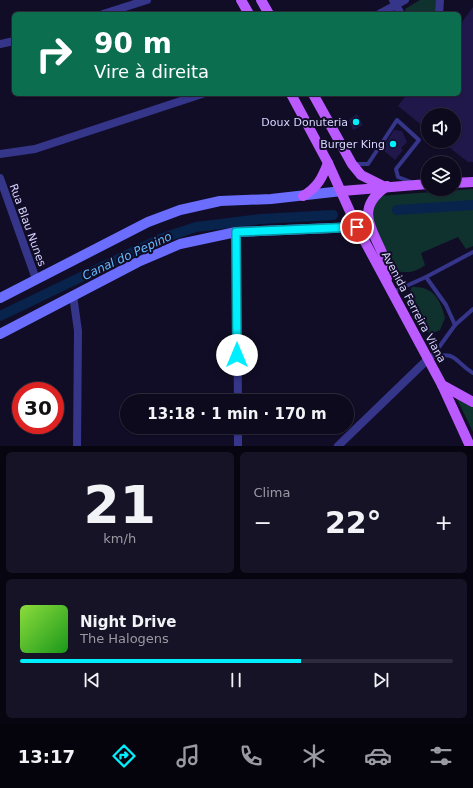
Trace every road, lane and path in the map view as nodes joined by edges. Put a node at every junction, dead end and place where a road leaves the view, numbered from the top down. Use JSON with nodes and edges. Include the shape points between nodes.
{"nodes":[{"id":1,"x":148,"y":0,"type":"edge"},
{"id":2,"x":241,"y":0,"type":"edge"},
{"id":3,"x":261,"y":0,"type":"edge"},
{"id":4,"x":405,"y":0,"type":"edge"},
{"id":5,"x":440,"y":0,"type":"edge"},
{"id":6,"x":394,"y":3,"type":"edge"},
{"id":7,"x":109,"y":12,"type":"edge"},
{"id":8,"x":248,"y":12,"type":"edge"},
{"id":9,"x":268,"y":12,"type":"edge"},
{"id":10,"x":382,"y":12,"type":"edge"},
{"id":11,"x":400,"y":12,"type":"edge"},
{"id":12,"x":439,"y":12,"type":"edge"},
{"id":13,"x":12,"y":41,"type":"edge"},
{"id":14,"x":0,"y":44,"type":"edge"},
{"id":15,"x":196,"y":96,"type":"edge"},
{"id":16,"x":292,"y":96,"type":"edge"},
{"id":17,"x":314,"y":96,"type":"edge"},
{"id":18,"x":0,"y":154,"type":"edge"},
{"id":19,"x":328,"y":163,"type":"junction"},
{"id":20,"x":352,"y":164,"type":"junction"},
{"id":21,"x":0,"y":178,"type":"edge"},
{"id":22,"x":461,"y":182,"type":"edge"},
{"id":23,"x":473,"y":182,"type":"edge"},
{"id":24,"x":417,"y":184,"type":"junction"},
{"id":25,"x":421,"y":184,"type":"edge"},
{"id":26,"x":385,"y":186,"type":"junction"},
{"id":27,"x":342,"y":191,"type":"junction"},
{"id":28,"x":303,"y":196,"type":"junction"},
{"id":29,"x":357,"y":227,"type":"junction"},
{"id":30,"x":236,"y":232,"type":"junction"},
{"id":31,"x":473,"y":252,"type":"edge"},
{"id":32,"x":426,"y":277,"type":"junction"},
{"id":33,"x":36,"y":279,"type":"junction"},
{"id":34,"x":387,"y":281,"type":"junction"},
{"id":35,"x":393,"y":292,"type":"junction"},
{"id":36,"x":73,"y":295,"type":"junction"},
{"id":37,"x":0,"y":298,"type":"edge"},
{"id":38,"x":473,"y":309,"type":"edge"},
{"id":39,"x":455,"y":325,"type":"junction"},
{"id":40,"x":0,"y":334,"type":"edge"},
{"id":41,"x":428,"y":359,"type":"junction"},
{"id":42,"x":473,"y":373,"type":"edge"},
{"id":43,"x":442,"y":385,"type":"junction"},
{"id":44,"x":238,"y":394,"type":"edge"},
{"id":45,"x":473,"y":402,"type":"edge"},
{"id":46,"x":238,"y":434,"type":"edge"},
{"id":47,"x":77,"y":446,"type":"edge"},
{"id":48,"x":238,"y":446,"type":"edge"},
{"id":49,"x":338,"y":446,"type":"edge"},
{"id":50,"x":470,"y":446,"type":"edge"}],
"edges":[{"from":1,"to":7,"type":"street"},
{"from":2,"to":8,"type":"main road"},
{"from":3,"to":9,"type":"main road"},
{"from":4,"to":6,"type":"street"},
{"from":5,"to":12,"type":"street"},
{"from":6,"to":10,"type":"street"},
{"from":6,"to":11,"type":"street"},
{"from":13,"to":14,"type":"street"},
{"from":15,"to":18,"type":"street","via":[[35,149]]},
{"from":16,"to":19,"type":"main road","name":"Avenida Ferreira Viana"},
{"from":17,"to":20,"type":"main road"},
{"from":19,"to":27,"type":"main road","name":"Avenida Ferreira Viana"},
{"from":19,"to":28,"type":"main road","via":[[314,190]]},
{"from":20,"to":24,"type":"lane","via":[[368,164],[397,120],[419,140],[396,169],[396,173],[403,180]]},
{"from":20,"to":26,"type":"main road","via":[[361,175]]},
{"from":21,"to":33,"type":"street","name":"Rua Blau Nunes"},
{"from":22,"to":23,"type":"main road"},
{"from":24,"to":25,"type":"main road"},
{"from":24,"to":26,"type":"main road"},
{"from":26,"to":27,"type":"main road"},
{"from":26,"to":34,"type":"main road","via":[[369,203],[368,220],[386,262]]},
{"from":27,"to":28,"type":"main road"},
{"from":27,"to":29,"type":"main road","name":"Avenida Ferreira Viana"},
{"from":28,"to":33,"type":"main road","via":[[220,201],[180,210],[148,222]]},
{"from":29,"to":30,"type":"main road"},
{"from":29,"to":34,"type":"main road","name":"Avenida Ferreira Viana"},
{"from":30,"to":36,"type":"main road","via":[[180,244]]},
{"from":30,"to":44,"type":"street"},
{"from":31,"to":32,"type":"lane"},
{"from":32,"to":35,"type":"lane"},
{"from":32,"to":39,"type":"lane","via":[[446,305]]},
{"from":33,"to":37,"type":"main road"},
{"from":34,"to":35,"type":"main road","name":"Avenida Ferreira Viana"},
{"from":35,"to":41,"type":"main road","name":"Avenida Ferreira Viana"},
{"from":36,"to":40,"type":"main road"},
{"from":36,"to":47,"type":"street","via":[[78,331]]},
{"from":38,"to":39,"type":"lane"},
{"from":39,"to":41,"type":"lane"},
{"from":41,"to":42,"type":"lane","via":[[449,355]]},
{"from":41,"to":43,"type":"main road","name":"Avenida Ferreira Viana"},
{"from":41,"to":49,"type":"street"},
{"from":43,"to":45,"type":"main road"},
{"from":43,"to":50,"type":"main road","name":"Avenida Ferreira Viana"},
{"from":46,"to":48,"type":"street"}]}
